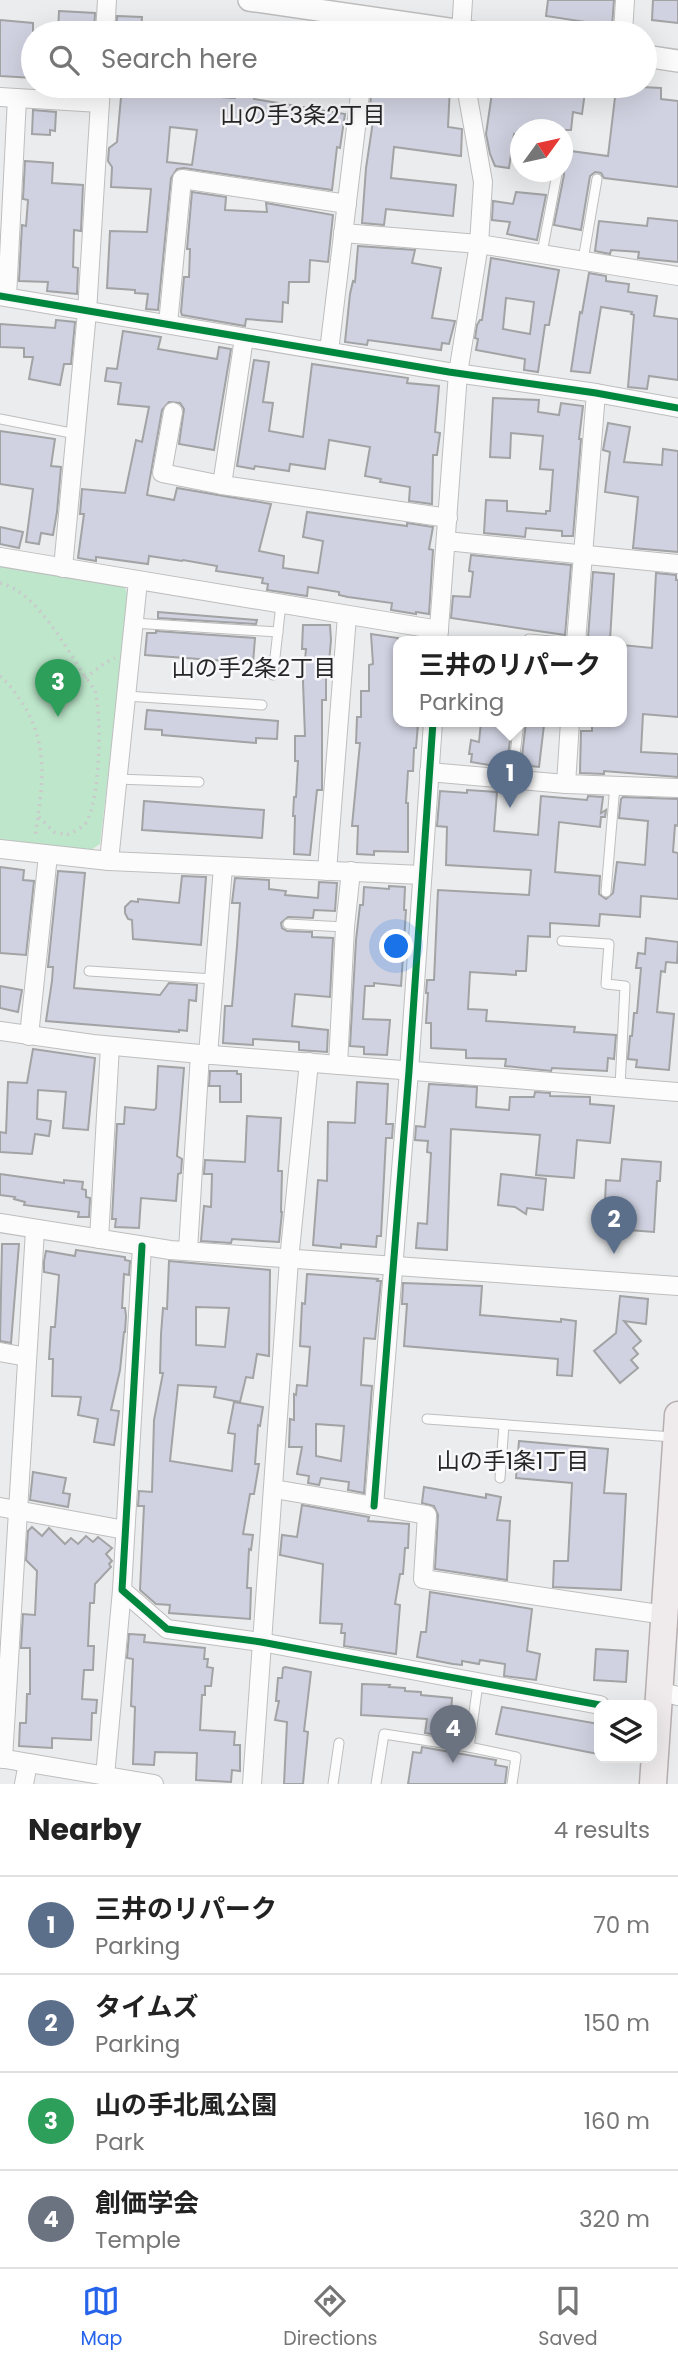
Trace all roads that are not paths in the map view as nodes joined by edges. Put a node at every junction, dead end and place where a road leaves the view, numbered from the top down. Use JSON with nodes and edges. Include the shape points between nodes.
{"nodes":[{"id":1,"x":107,"y":0,"type":"edge"},
{"id":2,"x":249,"y":0,"type":"edge"},
{"id":3,"x":463,"y":0,"type":"edge"},
{"id":4,"x":625,"y":0,"type":"edge"},
{"id":5,"x":106,"y":21,"type":"edge"},
{"id":6,"x":349,"y":21,"type":"edge"},
{"id":7,"x":465,"y":21,"type":"edge"},
{"id":8,"x":624,"y":21,"type":"edge"},
{"id":9,"x":657,"y":58,"type":"edge"},
{"id":10,"x":678,"y":61,"type":"edge"},
{"id":11,"x":8,"y":98,"type":"edge"},
{"id":12,"x":101,"y":98,"type":"edge"},
{"id":13,"x":360,"y":98,"type":"edge"},
{"id":14,"x":468,"y":98,"type":"edge"},
{"id":15,"x":597,"y":179,"type":"dead end"},
{"id":16,"x":555,"y":182,"type":"edge"},
{"id":17,"x":347,"y":204,"type":"junction"},
{"id":18,"x":343,"y":233,"type":"junction"},
{"id":19,"x":479,"y":244,"type":"junction"},
{"id":20,"x":542,"y":253,"type":"junction"},
{"id":21,"x":583,"y":260,"type":"junction"},
{"id":22,"x":678,"y":276,"type":"edge"},
{"id":23,"x":4,"y":297,"type":"edge"},
{"id":24,"x":87,"y":312,"type":"junction"},
{"id":25,"x":168,"y":324,"type":"junction"},
{"id":26,"x":244,"y":338,"type":"junction"},
{"id":27,"x":329,"y":351,"type":"junction"},
{"id":28,"x":458,"y":373,"type":"junction"},
{"id":29,"x":596,"y":393,"type":"junction"},
{"id":30,"x":678,"y":408,"type":"edge"},
{"id":31,"x":173,"y":412,"type":"dead end"},
{"id":32,"x":0,"y":419,"type":"edge"},
{"id":33,"x":76,"y":434,"type":"junction"},
{"id":34,"x":222,"y":485,"type":"junction"},
{"id":35,"x":448,"y":518,"type":"junction"},
{"id":36,"x":446,"y":541,"type":"junction"},
{"id":37,"x":582,"y":555,"type":"junction"},
{"id":38,"x":0,"y":557,"type":"edge"},
{"id":39,"x":678,"y":564,"type":"edge"},
{"id":40,"x":63,"y":568,"type":"junction"},
{"id":41,"x":138,"y":581,"type":"junction"},
{"id":42,"x":281,"y":603,"type":"junction"},
{"id":43,"x":347,"y":616,"type":"junction"},
{"id":44,"x":134,"y":623,"type":"junction"},
{"id":45,"x":278,"y":632,"type":"junction"},
{"id":46,"x":439,"y":636,"type":"edge"},
{"id":47,"x":576,"y":636,"type":"edge"},
{"id":48,"x":273,"y":675,"type":"dead end"},
{"id":49,"x":126,"y":696,"type":"junction"},
{"id":50,"x":262,"y":705,"type":"dead end"},
{"id":51,"x":433,"y":727,"type":"edge"},
{"id":52,"x":518,"y":727,"type":"edge"},
{"id":53,"x":570,"y":727,"type":"edge"},
{"id":54,"x":429,"y":772,"type":"junction"},
{"id":55,"x":117,"y":779,"type":"junction"},
{"id":56,"x":512,"y":779,"type":"junction"},
{"id":57,"x":199,"y":782,"type":"dead end"},
{"id":58,"x":566,"y":783,"type":"junction"},
{"id":59,"x":615,"y":785,"type":"junction"},
{"id":60,"x":678,"y":788,"type":"edge"},
{"id":61,"x":0,"y":849,"type":"edge"},
{"id":62,"x":41,"y":854,"type":"junction"},
{"id":63,"x":109,"y":861,"type":"junction"},
{"id":64,"x":223,"y":867,"type":"junction"},
{"id":65,"x":327,"y":871,"type":"junction"},
{"id":66,"x":351,"y":872,"type":"junction"},
{"id":67,"x":422,"y":875,"type":"junction"},
{"id":68,"x":606,"y":892,"type":"dead end"},
{"id":69,"x":288,"y":924,"type":"dead end"},
{"id":70,"x":345,"y":927,"type":"junction"},
{"id":71,"x":562,"y":941,"type":"dead end"},
{"id":72,"x":89,"y":971,"type":"dead end"},
{"id":73,"x":214,"y":979,"type":"junction"},
{"id":74,"x":0,"y":1031,"type":"edge"},
{"id":75,"x":29,"y":1037,"type":"junction"},
{"id":76,"x":110,"y":1046,"type":"junction"},
{"id":77,"x":204,"y":1054,"type":"junction"},
{"id":78,"x":309,"y":1062,"type":"junction"},
{"id":79,"x":338,"y":1065,"type":"junction"},
{"id":80,"x":409,"y":1071,"type":"junction"},
{"id":81,"x":620,"y":1087,"type":"junction"},
{"id":82,"x":678,"y":1092,"type":"edge"},
{"id":83,"x":0,"y":1223,"type":"edge"},
{"id":84,"x":35,"y":1230,"type":"junction"},
{"id":85,"x":99,"y":1239,"type":"junction"},
{"id":86,"x":142,"y":1246,"type":"junction"},
{"id":87,"x":188,"y":1250,"type":"junction"},
{"id":88,"x":289,"y":1260,"type":"junction"},
{"id":89,"x":392,"y":1266,"type":"junction"},
{"id":90,"x":678,"y":1286,"type":"edge"},
{"id":91,"x":0,"y":1352,"type":"edge"},
{"id":92,"x":27,"y":1357,"type":"junction"},
{"id":93,"x":427,"y":1419,"type":"dead end"},
{"id":94,"x":504,"y":1425,"type":"junction"},
{"id":95,"x":677,"y":1426,"type":"edge"},
{"id":96,"x":500,"y":1478,"type":"dead end"},
{"id":97,"x":274,"y":1489,"type":"junction"},
{"id":98,"x":374,"y":1506,"type":"junction"},
{"id":99,"x":0,"y":1507,"type":"edge"},
{"id":100,"x":18,"y":1510,"type":"junction"},
{"id":101,"x":675,"y":1520,"type":"edge"},
{"id":102,"x":125,"y":1530,"type":"junction"},
{"id":103,"x":7,"y":1582,"type":"edge"},
{"id":104,"x":122,"y":1590,"type":"junction"},
{"id":105,"x":665,"y":1615,"type":"junction"},
{"id":106,"x":261,"y":1642,"type":"junction"},
{"id":107,"x":478,"y":1684,"type":"junction"},
{"id":108,"x":594,"y":1704,"type":"edge"},
{"id":109,"x":662,"y":1704,"type":"edge"},
{"id":110,"x":339,"y":1743,"type":"dead end"},
{"id":111,"x":469,"y":1747,"type":"junction"},
{"id":112,"x":1,"y":1758,"type":"edge"},
{"id":113,"x":28,"y":1763,"type":"junction"},
{"id":114,"x":105,"y":1776,"type":"junction"},
{"id":115,"x":24,"y":1784,"type":"edge"},
{"id":116,"x":154,"y":1784,"type":"edge"},
{"id":117,"x":252,"y":1784,"type":"edge"},
{"id":118,"x":333,"y":1784,"type":"edge"},
{"id":119,"x":376,"y":1784,"type":"edge"},
{"id":120,"x":512,"y":1784,"type":"edge"},
{"id":121,"x":653,"y":1784,"type":"edge"}],
"edges":[{"from":1,"to":5,"type":"street"},
{"from":2,"to":6,"type":"street"},
{"from":3,"to":7,"type":"street"},
{"from":4,"to":8,"type":"street"},
{"from":9,"to":10,"type":"street"},
{"from":11,"to":23,"type":"street"},
{"from":12,"to":24,"type":"street"},
{"from":13,"to":17,"type":"street"},
{"from":14,"to":19,"type":"street","via":[[483,182]]},
{"from":15,"to":21,"type":"lane"},
{"from":16,"to":20,"type":"lane"},
{"from":17,"to":18,"type":"street"},
{"from":17,"to":25,"type":"street","via":[[183,179]]},
{"from":18,"to":19,"type":"street"},
{"from":18,"to":27,"type":"street"},
{"from":19,"to":20,"type":"street"},
{"from":19,"to":28,"type":"street"},
{"from":20,"to":21,"type":"street"},
{"from":21,"to":22,"type":"street"},
{"from":23,"to":24,"type":"street"},
{"from":24,"to":25,"type":"street"},
{"from":24,"to":33,"type":"street"},
{"from":25,"to":26,"type":"street"},
{"from":26,"to":27,"type":"street"},
{"from":26,"to":34,"type":"street"},
{"from":27,"to":28,"type":"street"},
{"from":28,"to":29,"type":"street"},
{"from":28,"to":35,"type":"street"},
{"from":29,"to":30,"type":"street"},
{"from":29,"to":37,"type":"street"},
{"from":31,"to":34,"type":"street","via":[[162,473]]},
{"from":32,"to":33,"type":"lane"},
{"from":33,"to":40,"type":"street"},
{"from":34,"to":35,"type":"street"},
{"from":35,"to":36,"type":"street"},
{"from":36,"to":37,"type":"street"},
{"from":36,"to":46,"type":"street"},
{"from":37,"to":39,"type":"street"},
{"from":37,"to":47,"type":"street"},
{"from":38,"to":40,"type":"street"},
{"from":40,"to":41,"type":"street"},
{"from":41,"to":42,"type":"street"},
{"from":41,"to":44,"type":"street"},
{"from":42,"to":43,"type":"street"},
{"from":42,"to":45,"type":"lane"},
{"from":43,"to":46,"type":"street"},
{"from":43,"to":65,"type":"street"},
{"from":44,"to":45,"type":"lane"},
{"from":44,"to":49,"type":"street"},
{"from":45,"to":48,"type":"lane"},
{"from":49,"to":50,"type":"lane"},
{"from":49,"to":55,"type":"street"},
{"from":51,"to":54,"type":"street"},
{"from":52,"to":56,"type":"lane"},
{"from":53,"to":58,"type":"street"},
{"from":54,"to":56,"type":"street"},
{"from":54,"to":67,"type":"street"},
{"from":55,"to":57,"type":"lane"},
{"from":55,"to":63,"type":"street"},
{"from":56,"to":58,"type":"street"},
{"from":58,"to":59,"type":"street"},
{"from":59,"to":60,"type":"street"},
{"from":59,"to":68,"type":"lane"},
{"from":61,"to":62,"type":"street"},
{"from":62,"to":63,"type":"street"},
{"from":62,"to":75,"type":"street"},
{"from":63,"to":64,"type":"street"},
{"from":64,"to":65,"type":"street"},
{"from":64,"to":73,"type":"street"},
{"from":65,"to":66,"type":"street"},
{"from":66,"to":67,"type":"street"},
{"from":66,"to":70,"type":"street"},
{"from":67,"to":80,"type":"street"},
{"from":69,"to":70,"type":"lane"},
{"from":70,"to":79,"type":"street"},
{"from":71,"to":81,"type":"lane","via":[[609,944],[606,984],[625,986]]},
{"from":72,"to":73,"type":"lane"},
{"from":73,"to":77,"type":"street"},
{"from":74,"to":75,"type":"street"},
{"from":75,"to":76,"type":"street"},
{"from":76,"to":77,"type":"street"},
{"from":76,"to":85,"type":"street"},
{"from":77,"to":78,"type":"street"},
{"from":77,"to":87,"type":"street"},
{"from":78,"to":79,"type":"street"},
{"from":78,"to":88,"type":"street"},
{"from":79,"to":80,"type":"street"},
{"from":80,"to":81,"type":"street"},
{"from":80,"to":89,"type":"street"},
{"from":81,"to":82,"type":"street"},
{"from":83,"to":84,"type":"street"},
{"from":84,"to":85,"type":"street"},
{"from":84,"to":92,"type":"street"},
{"from":85,"to":86,"type":"street"},
{"from":86,"to":87,"type":"street"},
{"from":86,"to":102,"type":"street"},
{"from":87,"to":88,"type":"street"},
{"from":88,"to":89,"type":"street"},
{"from":88,"to":97,"type":"street"},
{"from":89,"to":90,"type":"street"},
{"from":89,"to":98,"type":"street"},
{"from":91,"to":92,"type":"street"},
{"from":92,"to":100,"type":"street"},
{"from":93,"to":94,"type":"lane"},
{"from":94,"to":95,"type":"lane"},
{"from":94,"to":96,"type":"lane"},
{"from":95,"to":101,"type":"main road"},
{"from":97,"to":98,"type":"street"},
{"from":97,"to":106,"type":"street"},
{"from":98,"to":105,"type":"street","via":[[427,1515],[423,1580]]},
{"from":99,"to":100,"type":"street"},
{"from":100,"to":102,"type":"street"},
{"from":100,"to":103,"type":"street"},
{"from":101,"to":105,"type":"main road"},
{"from":102,"to":104,"type":"street"},
{"from":103,"to":112,"type":"street"},
{"from":104,"to":106,"type":"street","via":[[167,1629]]},
{"from":104,"to":114,"type":"street"},
{"from":105,"to":109,"type":"main road"},
{"from":106,"to":107,"type":"street"},
{"from":106,"to":117,"type":"street"},
{"from":107,"to":108,"type":"street"},
{"from":107,"to":111,"type":"lane"},
{"from":109,"to":121,"type":"main road"},
{"from":110,"to":118,"type":"lane"},
{"from":111,"to":119,"type":"lane","via":[[384,1734]]},
{"from":111,"to":120,"type":"lane","via":[[516,1757]]},
{"from":112,"to":113,"type":"street"},
{"from":113,"to":114,"type":"street"},
{"from":113,"to":115,"type":"street"},
{"from":114,"to":116,"type":"street"}]}
